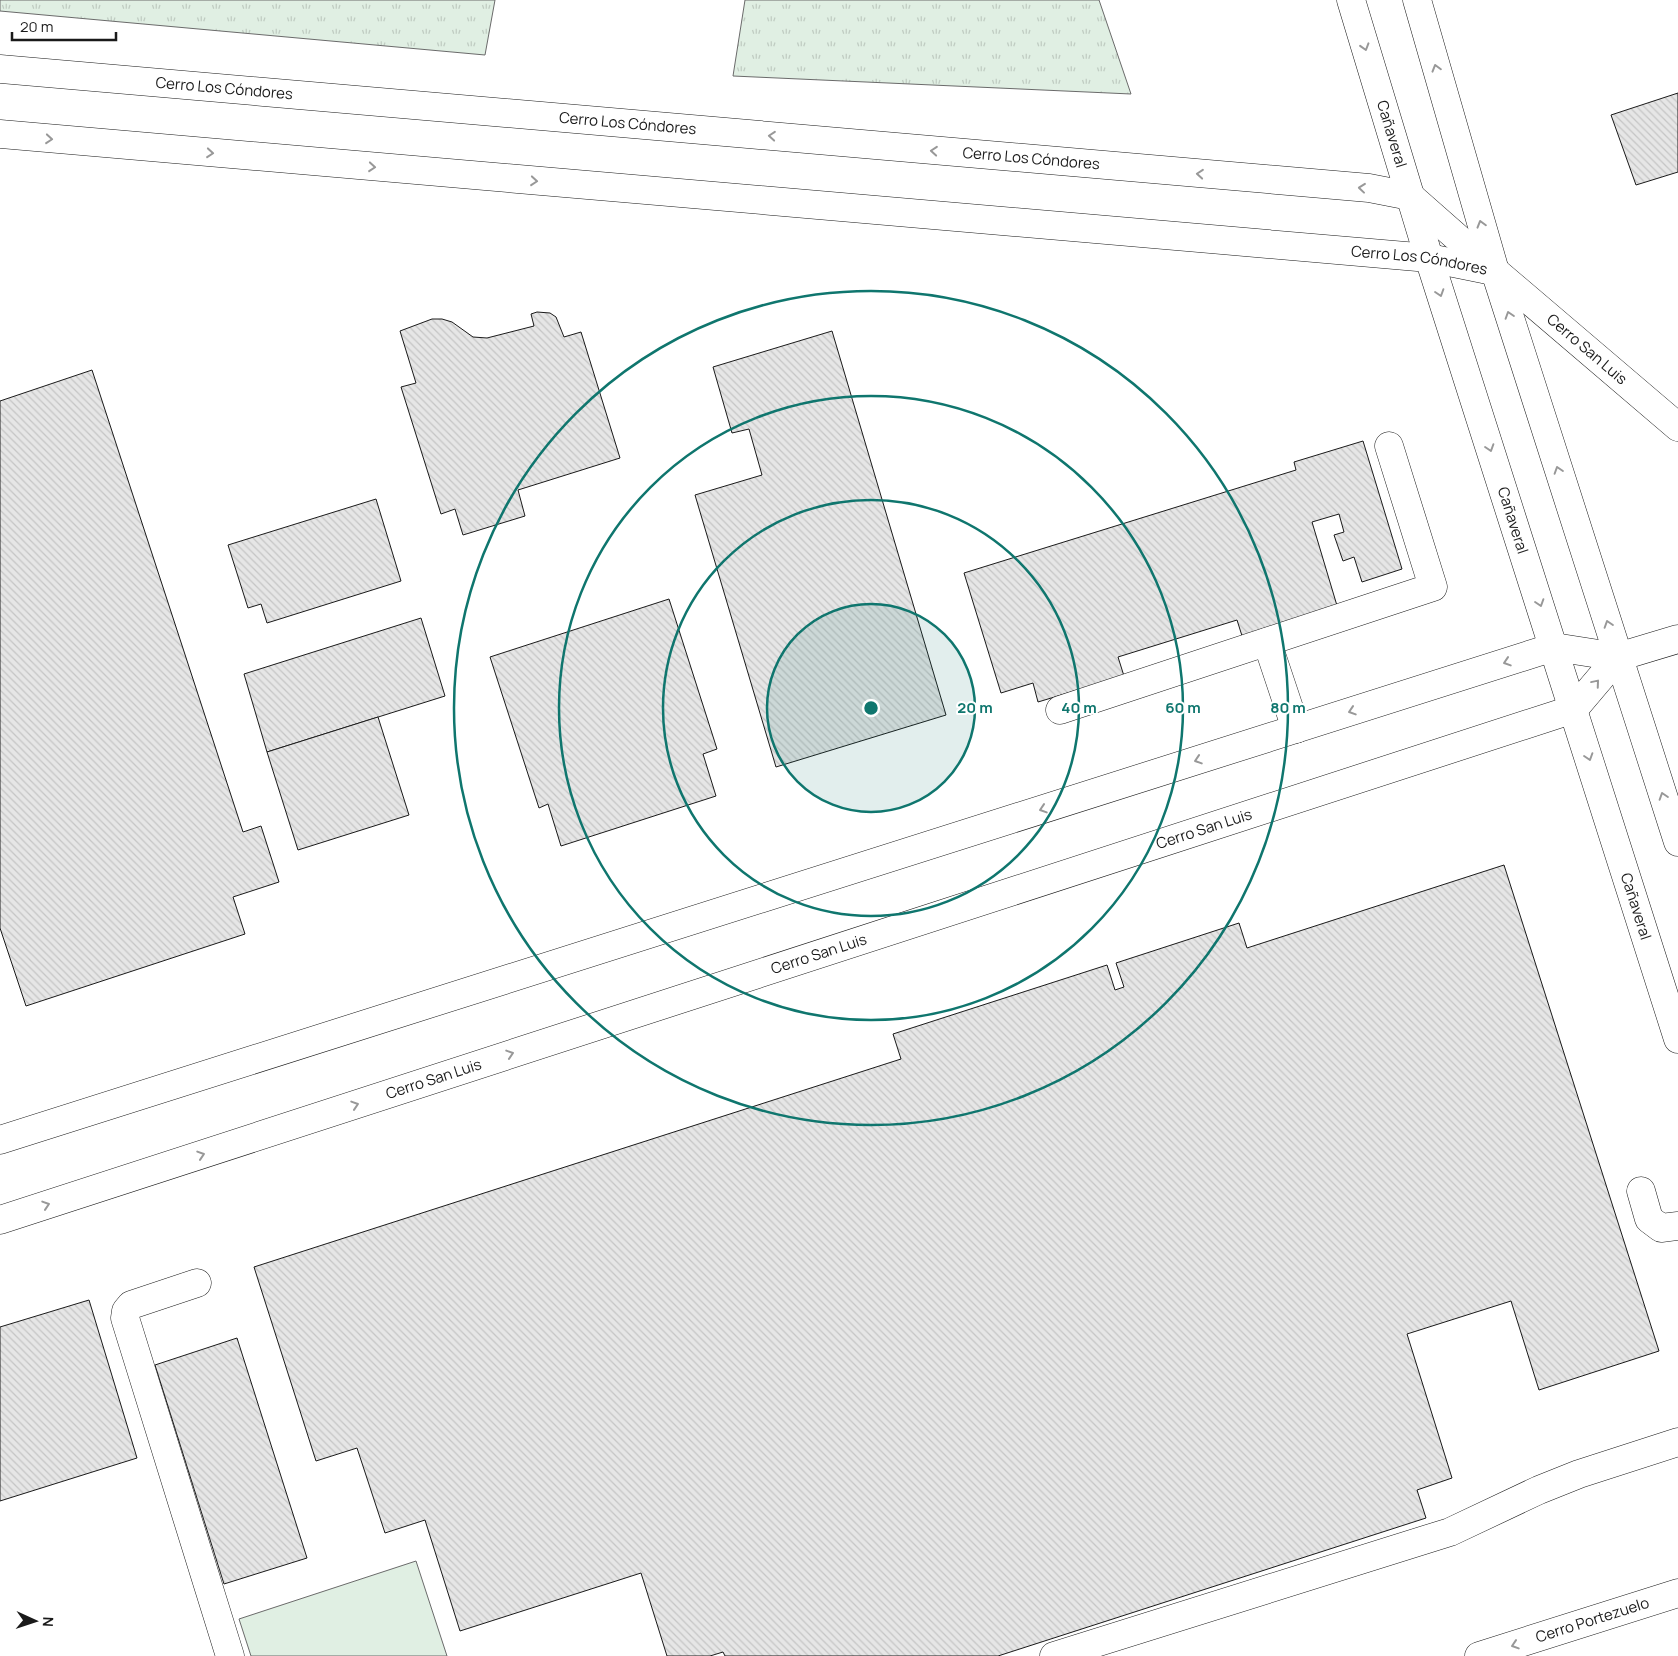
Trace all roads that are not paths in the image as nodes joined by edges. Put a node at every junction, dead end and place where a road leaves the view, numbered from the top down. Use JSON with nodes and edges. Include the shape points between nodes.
{"nodes":[{"id":1,"x":1350,"y":0,"type":"edge"},
{"id":2,"x":1417,"y":0,"type":"edge"},
{"id":3,"x":0,"y":69,"type":"edge"},
{"id":4,"x":0,"y":134,"type":"edge"},
{"id":5,"x":1410,"y":196,"type":"junction"},
{"id":6,"x":1429,"y":258,"type":"junction"},
{"id":7,"x":1495,"y":271,"type":"junction"},
{"id":8,"x":1678,"y":427,"type":"edge"},
{"id":9,"x":1389,"y":446,"type":"dead end"},
{"id":10,"x":1678,"y":639,"type":"edge"},
{"id":11,"x":1267,"y":642,"type":"junction"},
{"id":12,"x":1554,"y":647,"type":"junction"},
{"id":13,"x":1618,"y":657,"type":"junction"},
{"id":14,"x":1574,"y":709,"type":"junction"},
{"id":15,"x":1060,"y":710,"type":"dead end"},
{"id":16,"x":1296,"y":729,"type":"junction"},
{"id":17,"x":1678,"y":842,"type":"edge"},
{"id":18,"x":1678,"y":1039,"type":"edge"},
{"id":19,"x":0,"y":1140,"type":"edge"},
{"id":20,"x":1641,"y":1191,"type":"dead end"},
{"id":21,"x":0,"y":1220,"type":"edge"},
{"id":22,"x":1678,"y":1226,"type":"edge"},
{"id":23,"x":197,"y":1283,"type":"dead end"},
{"id":24,"x":1678,"y":1442,"type":"edge"},
{"id":25,"x":1678,"y":1593,"type":"edge"},
{"id":26,"x":230,"y":1656,"type":"edge"},
{"id":27,"x":1054,"y":1656,"type":"edge"},
{"id":28,"x":1479,"y":1656,"type":"edge"}],
"edges":[{"from":1,"to":5,"type":"street","name":"Cañaveral","one_way":true},
{"from":7,"to":2,"type":"street","one_way":true},
{"from":5,"to":3,"type":"street","name":"Cerro Los Cóndores","one_way":true,"via":[[1368,188]]},
{"from":4,"to":6,"type":"street","name":"Cerro Los Cóndores","one_way":true},
{"from":5,"to":6,"type":"street","name":"Cañaveral"},
{"from":5,"to":7,"type":"street","name":"Cerro Los Cóndores"},
{"from":6,"to":7,"type":"street","name":"Cerro Los Cóndores"},
{"from":6,"to":12,"type":"street","name":"Cañaveral","one_way":true},
{"from":7,"to":8,"type":"street","name":"Cerro San Luis"},
{"from":13,"to":7,"type":"street","one_way":true},
{"from":9,"to":11,"type":"street","via":[[1433,588]]},
{"from":10,"to":13,"type":"street"},
{"from":11,"to":15,"type":"street"},
{"from":11,"to":16,"type":"street"},
{"from":12,"to":13,"type":"street"},
{"from":12,"to":14,"type":"street","name":"Cañaveral"},
{"from":12,"to":16,"type":"street","one_way":true},
{"from":14,"to":13,"type":"street","one_way":true},
{"from":17,"to":13,"type":"street","one_way":true},
{"from":14,"to":18,"type":"street","name":"Cañaveral","one_way":true},
{"from":21,"to":14,"type":"street","name":"Cerro San Luis","one_way":true},
{"from":16,"to":19,"type":"street","one_way":true},
{"from":20,"to":22,"type":"street","via":[[1649,1219],[1661,1228]]},
{"from":23,"to":26,"type":"street","via":[[131,1305],[125,1318]]},
{"from":24,"to":27,"type":"street","via":[[1579,1474],[1450,1532]]},
{"from":25,"to":28,"type":"street","name":"Cerro Portezuelo","one_way":true}]}
